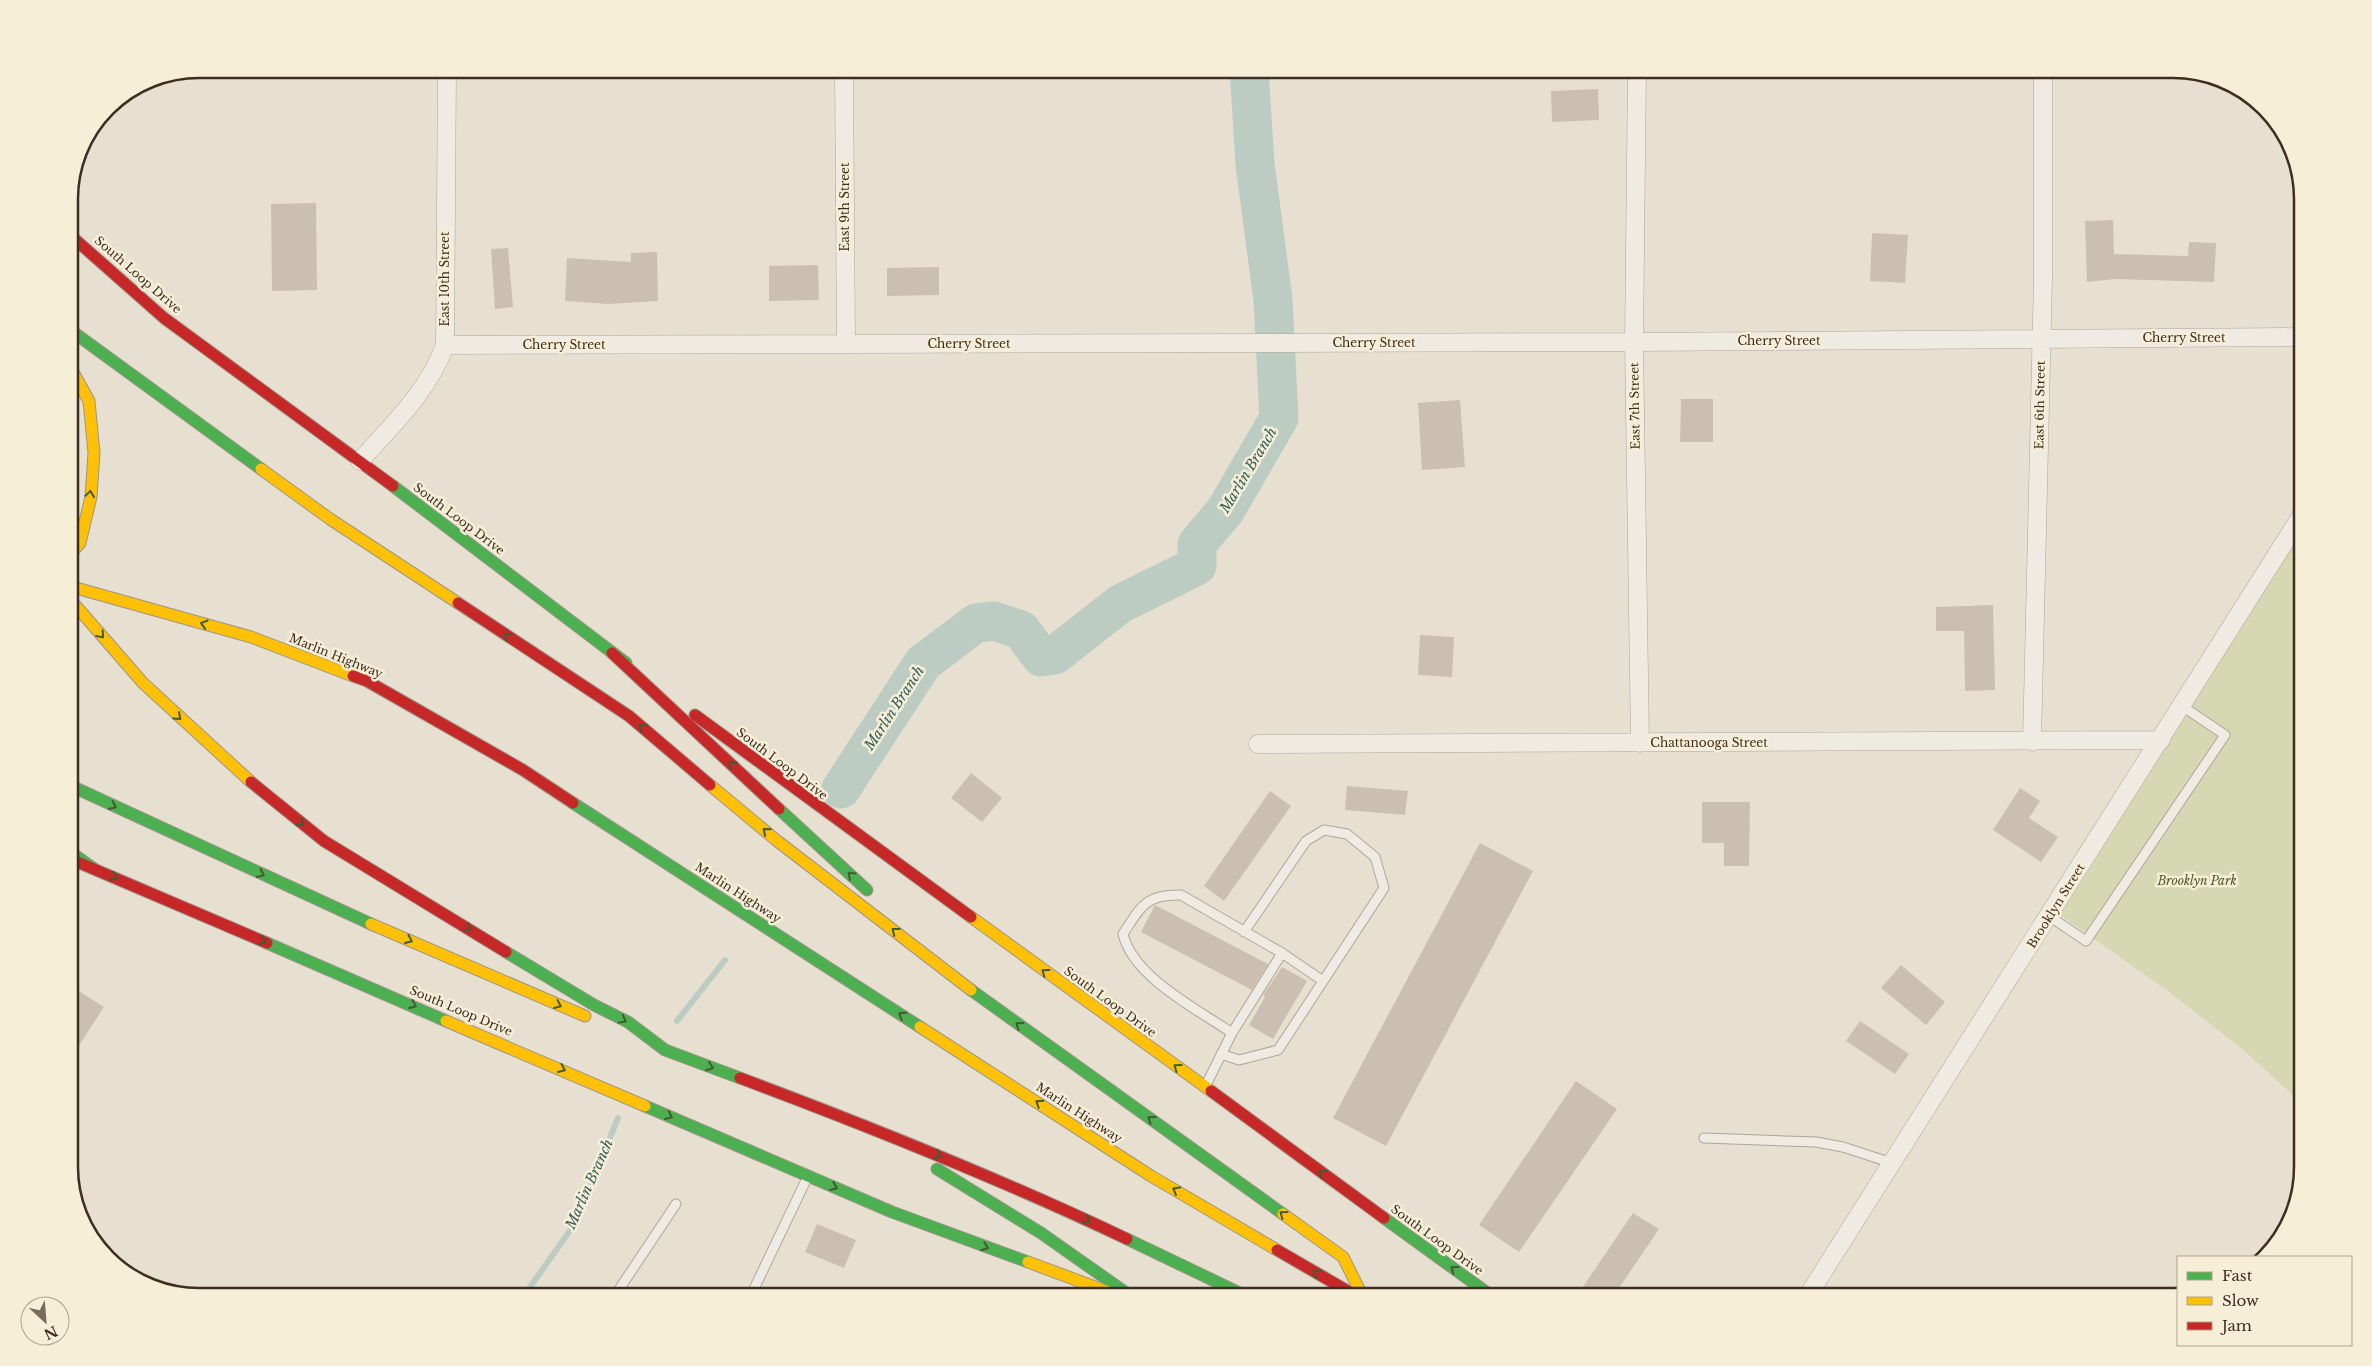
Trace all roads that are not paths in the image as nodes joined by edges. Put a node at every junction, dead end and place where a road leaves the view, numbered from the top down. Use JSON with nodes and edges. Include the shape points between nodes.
{"nodes":[{"id":1,"x":446,"y":78,"type":"edge"},
{"id":2,"x":844,"y":78,"type":"edge"},
{"id":3,"x":1636,"y":78,"type":"edge"},
{"id":4,"x":2043,"y":78,"type":"edge"},
{"id":5,"x":78,"y":242,"type":"edge"},
{"id":6,"x":78,"y":336,"type":"edge"},
{"id":7,"x":2294,"y":337,"type":"edge"},
{"id":8,"x":2042,"y":339,"type":"junction"},
{"id":9,"x":1634,"y":342,"type":"junction"},
{"id":10,"x":846,"y":344,"type":"junction"},
{"id":11,"x":444,"y":345,"type":"junction"},
{"id":12,"x":78,"y":380,"type":"edge"},
{"id":13,"x":360,"y":461,"type":"junction"},
{"id":14,"x":2294,"y":527,"type":"edge"},
{"id":15,"x":78,"y":545,"type":"edge"},
{"id":16,"x":78,"y":589,"type":"edge"},
{"id":17,"x":78,"y":608,"type":"edge"},
{"id":18,"x":612,"y":652,"type":"junction"},
{"id":19,"x":2182,"y":706,"type":"junction"},
{"id":20,"x":2161,"y":740,"type":"junction"},
{"id":21,"x":2032,"y":742,"type":"junction"},
{"id":22,"x":1640,"y":743,"type":"junction"},
{"id":23,"x":1258,"y":744,"type":"dead end"},
{"id":24,"x":78,"y":789,"type":"edge"},
{"id":25,"x":78,"y":857,"type":"edge"},
{"id":26,"x":78,"y":862,"type":"edge"},
{"id":27,"x":93,"y":868,"type":"junction"},
{"id":28,"x":873,"y":895,"type":"dead end"},
{"id":29,"x":894,"y":916,"type":"dead end"},
{"id":30,"x":2049,"y":916,"type":"junction"},
{"id":31,"x":1244,"y":932,"type":"junction"},
{"id":32,"x":1282,"y":954,"type":"junction"},
{"id":33,"x":1323,"y":981,"type":"junction"},
{"id":34,"x":989,"y":1003,"type":"junction"},
{"id":35,"x":592,"y":1019,"type":"dead end"},
{"id":36,"x":610,"y":1027,"type":"dead end"},
{"id":37,"x":1232,"y":1032,"type":"junction"},
{"id":38,"x":664,"y":1050,"type":"junction"},
{"id":39,"x":1221,"y":1054,"type":"junction"},
{"id":40,"x":1204,"y":1088,"type":"junction"},
{"id":41,"x":861,"y":1123,"type":"junction"},
{"id":42,"x":1704,"y":1138,"type":"dead end"},
{"id":43,"x":1892,"y":1163,"type":"junction"},
{"id":44,"x":808,"y":1176,"type":"junction"},
{"id":45,"x":676,"y":1204,"type":"dead end"},
{"id":46,"x":620,"y":1288,"type":"edge"},
{"id":47,"x":754,"y":1288,"type":"edge"},
{"id":48,"x":1098,"y":1288,"type":"edge"},
{"id":49,"x":1119,"y":1288,"type":"edge"},
{"id":50,"x":1229,"y":1288,"type":"edge"},
{"id":51,"x":1343,"y":1288,"type":"edge"},
{"id":52,"x":1358,"y":1288,"type":"edge"},
{"id":53,"x":1481,"y":1288,"type":"edge"},
{"id":54,"x":1813,"y":1288,"type":"edge"}],
"edges":[{"from":1,"to":11,"type":"street","name":"East 10th Street"},
{"from":2,"to":10,"type":"street","name":"East 9th Street"},
{"from":3,"to":9,"type":"street","name":"East 7th Street"},
{"from":4,"to":8,"type":"street","name":"East 6th Street"},
{"from":5,"to":13,"type":"main road","name":"South Loop Drive","via":[[164,318]]},
{"from":34,"to":6,"type":"main road","one_way":true,"via":[[776,840],[629,716],[330,519]]},
{"from":7,"to":8,"type":"street","name":"Cherry Street"},
{"from":8,"to":9,"type":"street","name":"Cherry Street"},
{"from":8,"to":21,"type":"street","name":"East 6th Street"},
{"from":9,"to":10,"type":"street","name":"Cherry Street"},
{"from":9,"to":22,"type":"street","name":"East 7th Street"},
{"from":10,"to":11,"type":"street","name":"Cherry Street"},
{"from":11,"to":13,"type":"street","name":"East 10th Street","via":[[423,390]]},
{"from":15,"to":12,"type":"main road","one_way":true,"via":[[91,497],[94,453],[90,401]]},
{"from":13,"to":18,"type":"main road","name":"South Loop Drive"},
{"from":14,"to":19,"type":"street","name":"Brooklyn Street"},
{"from":51,"to":16,"type":"main road","name":"Marlin Highway","one_way":true,"via":[[1151,1176],[523,770],[366,681],[251,637]]},
{"from":17,"to":38,"type":"main road","one_way":true,"via":[[143,683],[244,776],[324,841],[594,1005],[628,1022]]},
{"from":28,"to":18,"type":"main road","one_way":true},
{"from":40,"to":18,"type":"main road","name":"South Loop Drive","one_way":true,"via":[[806,799]]},
{"from":19,"to":20,"type":"street","name":"Brooklyn Street"},
{"from":19,"to":30,"type":"lane","via":[[2225,735],[2086,941]]},
{"from":20,"to":21,"type":"street","name":"Chattanooga Street"},
{"from":20,"to":30,"type":"street","name":"Brooklyn Street"},
{"from":21,"to":22,"type":"street","name":"Chattanooga Street"},
{"from":22,"to":23,"type":"street","name":"Chattanooga Street"},
{"from":24,"to":35,"type":"main road","one_way":true,"via":[[320,902]]},
{"from":25,"to":27,"type":"main road"},
{"from":26,"to":27,"type":"main road","name":"South Loop Drive"},
{"from":27,"to":44,"type":"main road","name":"South Loop Drive","one_way":true},
{"from":29,"to":34,"type":"main road"},
{"from":30,"to":43,"type":"street","name":"Brooklyn Street"},
{"from":31,"to":32,"type":"lane"},
{"from":31,"to":33,"type":"lane","via":[[1306,841],[1324,830],[1347,834],[1375,857],[1384,888]]},
{"from":31,"to":37,"type":"lane","via":[[1181,895],[1162,894],[1143,904],[1123,934],[1126,946],[1159,983]]},
{"from":32,"to":33,"type":"lane"},
{"from":32,"to":37,"type":"lane"},
{"from":33,"to":39,"type":"lane","via":[[1278,1050],[1239,1060]]},
{"from":52,"to":34,"type":"main road","one_way":true,"via":[[1343,1258]]},
{"from":36,"to":38,"type":"main road"},
{"from":37,"to":39,"type":"lane"},
{"from":38,"to":41,"type":"main road","one_way":true},
{"from":39,"to":40,"type":"lane"},
{"from":53,"to":40,"type":"main road","name":"South Loop Drive","one_way":true},
{"from":41,"to":49,"type":"main road","via":[[1041,1233]]},
{"from":41,"to":50,"type":"main road","one_way":true,"via":[[1054,1204]]},
{"from":42,"to":43,"type":"lane","via":[[1816,1142]]},
{"from":43,"to":54,"type":"street","name":"Brooklyn Street"},
{"from":44,"to":47,"type":"lane"},
{"from":44,"to":48,"type":"main road","name":"South Loop Drive","one_way":true,"via":[[892,1212]]},
{"from":45,"to":46,"type":"lane"}]}
